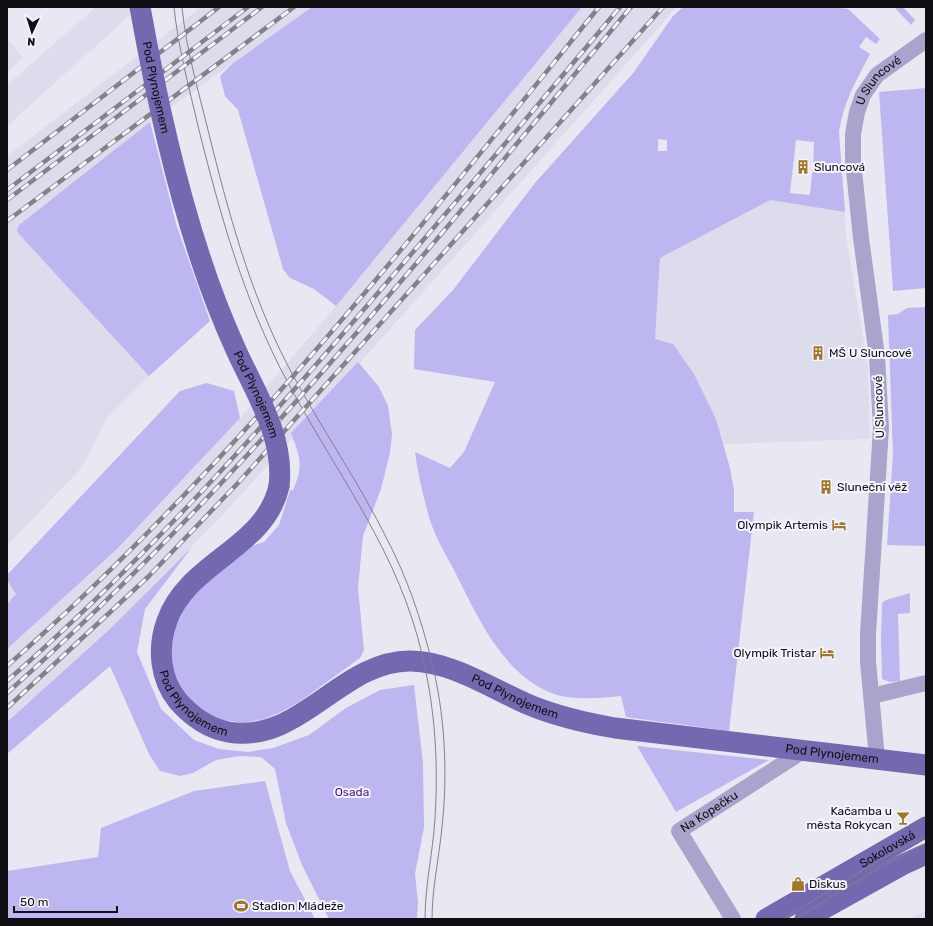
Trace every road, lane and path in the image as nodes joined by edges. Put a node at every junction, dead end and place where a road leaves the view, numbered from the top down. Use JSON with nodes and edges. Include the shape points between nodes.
{"nodes":[{"id":1,"x":140,"y":7,"type":"edge"},
{"id":2,"x":926,"y":40,"type":"edge"},
{"id":3,"x":926,"y":683,"type":"edge"},
{"id":4,"x":872,"y":696,"type":"junction"},
{"id":5,"x":806,"y":750,"type":"junction"},
{"id":6,"x":877,"y":758,"type":"junction"},
{"id":7,"x":926,"y":765,"type":"edge"},
{"id":8,"x":926,"y":827,"type":"edge"},
{"id":9,"x":926,"y":854,"type":"edge"},
{"id":10,"x":733,"y":919,"type":"edge"},
{"id":11,"x":766,"y":919,"type":"edge"},
{"id":12,"x":805,"y":919,"type":"edge"}],
"edges":[{"from":1,"to":5,"type":"main road","name":"Pod Plynojemem","bridge":true,"via":[[183,203],[212,293],[264,412],[280,463],[279,486],[274,503],[261,523],[187,589],[172,608],[165,625],[161,652],[165,679],[179,702],[205,724],[231,732],[267,730],[294,718],[363,674],[386,664],[411,661],[455,671],[532,706],[569,719],[615,728]]},
{"from":2,"to":4,"type":"street","name":"U Sluncové","via":[[877,75],[863,95],[852,134],[861,238],[877,356],[881,428],[868,634]]},
{"from":3,"to":4,"type":"street"},
{"from":4,"to":6,"type":"street","name":"U Sluncové"},
{"from":5,"to":6,"type":"main road","name":"Pod Plynojemem"},
{"from":5,"to":10,"type":"street","name":"Na Kopečku","via":[[679,831]]},
{"from":6,"to":7,"type":"main road","name":"Pod Plynojemem"},
{"from":8,"to":11,"type":"main road","name":"Sokolovská"},
{"from":9,"to":12,"type":"main road","name":"Sokolovská"}]}
